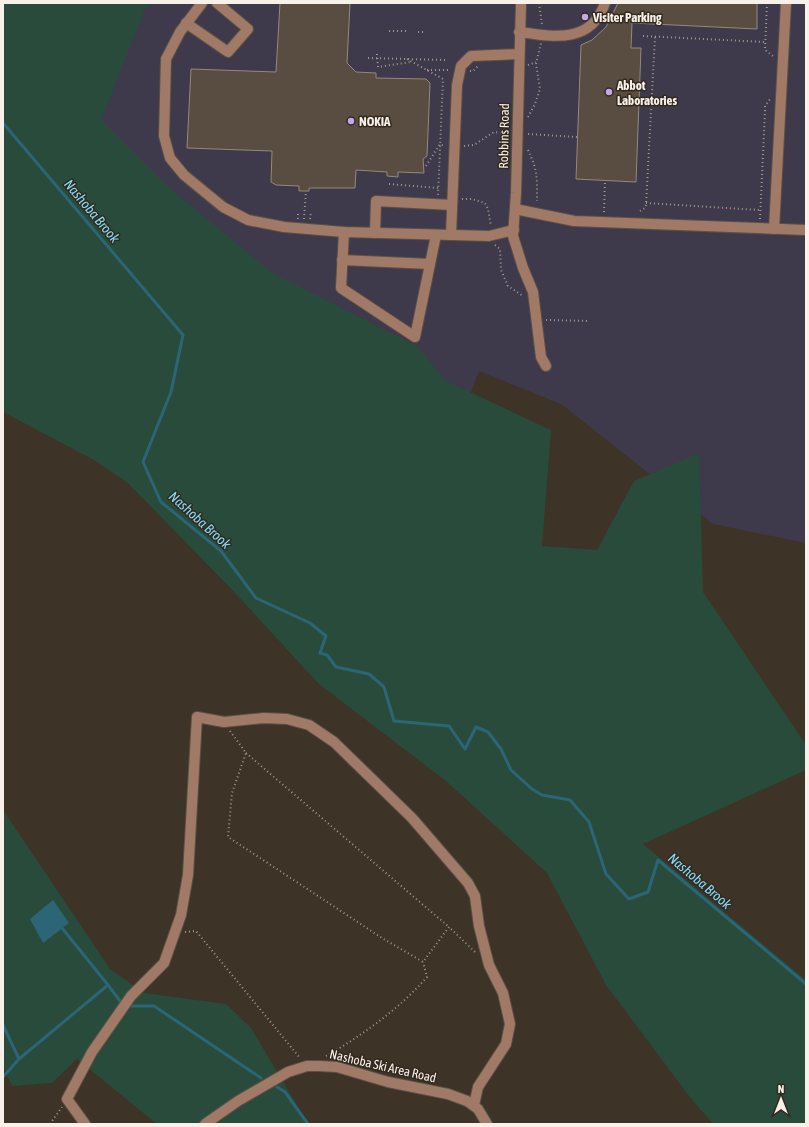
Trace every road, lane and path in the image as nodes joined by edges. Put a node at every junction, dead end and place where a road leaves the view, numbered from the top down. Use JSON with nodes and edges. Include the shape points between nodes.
{"nodes":[{"id":1,"x":202,"y":3,"type":"edge"},
{"id":2,"x":217,"y":3,"type":"edge"},
{"id":3,"x":521,"y":3,"type":"edge"},
{"id":4,"x":539,"y":3,"type":"edge"},
{"id":5,"x":605,"y":3,"type":"edge"},
{"id":6,"x":767,"y":3,"type":"edge"},
{"id":7,"x":786,"y":3,"type":"edge"},
{"id":8,"x":186,"y":23,"type":"junction"},
{"id":9,"x":543,"y":30,"type":"dead end"},
{"id":10,"x":389,"y":31,"type":"dead end"},
{"id":11,"x":407,"y":32,"type":"dead end"},
{"id":12,"x":418,"y":32,"type":"dead end"},
{"id":13,"x":426,"y":32,"type":"dead end"},
{"id":14,"x":519,"y":32,"type":"junction"},
{"id":15,"x":643,"y":36,"type":"dead end"},
{"id":16,"x":655,"y":37,"type":"junction"},
{"id":17,"x":542,"y":40,"type":"dead end"},
{"id":18,"x":765,"y":42,"type":"junction"},
{"id":19,"x":377,"y":54,"type":"dead end"},
{"id":20,"x":519,"y":54,"type":"junction"},
{"id":21,"x":368,"y":58,"type":"dead end"},
{"id":22,"x":377,"y":58,"type":"junction"},
{"id":23,"x":407,"y":59,"type":"junction"},
{"id":24,"x":775,"y":59,"type":"dead end"},
{"id":25,"x":445,"y":60,"type":"dead end"},
{"id":26,"x":411,"y":62,"type":"junction"},
{"id":27,"x":536,"y":62,"type":"junction"},
{"id":28,"x":525,"y":66,"type":"dead end"},
{"id":29,"x":426,"y":70,"type":"junction"},
{"id":30,"x":453,"y":70,"type":"dead end"},
{"id":31,"x":773,"y":96,"type":"dead end"},
{"id":32,"x":526,"y":120,"type":"dead end"},
{"id":33,"x":508,"y":133,"type":"dead end"},
{"id":34,"x":524,"y":134,"type":"dead end"},
{"id":35,"x":578,"y":137,"type":"dead end"},
{"id":36,"x":440,"y":144,"type":"junction"},
{"id":37,"x":461,"y":146,"type":"dead end"},
{"id":38,"x":526,"y":147,"type":"dead end"},
{"id":39,"x":426,"y":166,"type":"dead end"},
{"id":40,"x":605,"y":181,"type":"dead end"},
{"id":41,"x":389,"y":184,"type":"dead end"},
{"id":42,"x":438,"y":188,"type":"junction"},
{"id":43,"x":306,"y":191,"type":"dead end"},
{"id":44,"x":437,"y":198,"type":"dead end"},
{"id":45,"x":537,"y":201,"type":"dead end"},
{"id":46,"x":456,"y":202,"type":"junction"},
{"id":47,"x":646,"y":204,"type":"junction"},
{"id":48,"x":515,"y":209,"type":"junction"},
{"id":49,"x":760,"y":210,"type":"junction"},
{"id":50,"x":640,"y":211,"type":"dead end"},
{"id":51,"x":298,"y":212,"type":"dead end"},
{"id":52,"x":311,"y":212,"type":"dead end"},
{"id":53,"x":604,"y":213,"type":"dead end"},
{"id":54,"x":298,"y":220,"type":"dead end"},
{"id":55,"x":304,"y":220,"type":"dead end"},
{"id":56,"x":310,"y":220,"type":"dead end"},
{"id":57,"x":760,"y":220,"type":"dead end"},
{"id":58,"x":492,"y":228,"type":"dead end"},
{"id":59,"x":774,"y":229,"type":"junction"},
{"id":60,"x":514,"y":230,"type":"junction"},
{"id":61,"x":806,"y":230,"type":"edge"},
{"id":62,"x":344,"y":232,"type":"junction"},
{"id":63,"x":375,"y":233,"type":"junction"},
{"id":64,"x":436,"y":235,"type":"junction"},
{"id":65,"x":451,"y":235,"type":"junction"},
{"id":66,"x":491,"y":242,"type":"dead end"},
{"id":67,"x":342,"y":260,"type":"junction"},
{"id":68,"x":430,"y":264,"type":"junction"},
{"id":69,"x":525,"y":299,"type":"dead end"},
{"id":70,"x":541,"y":319,"type":"dead end"},
{"id":71,"x":590,"y":322,"type":"dead end"},
{"id":72,"x":546,"y":366,"type":"dead end"},
{"id":73,"x":224,"y":722,"type":"junction"},
{"id":74,"x":246,"y":753,"type":"junction"},
{"id":75,"x":449,"y":927,"type":"junction"},
{"id":76,"x":174,"y":934,"type":"junction"},
{"id":77,"x":423,"y":962,"type":"junction"},
{"id":78,"x":489,"y":965,"type":"junction"},
{"id":79,"x":307,"y":1066,"type":"junction"},
{"id":80,"x":67,"y":1099,"type":"junction"},
{"id":81,"x":474,"y":1105,"type":"junction"},
{"id":82,"x":50,"y":1124,"type":"edge"},
{"id":83,"x":85,"y":1124,"type":"edge"},
{"id":84,"x":205,"y":1124,"type":"edge"},
{"id":85,"x":487,"y":1124,"type":"edge"}],
"edges":[{"from":1,"to":8,"type":"lane"},
{"from":2,"to":8,"type":"lane","via":[[248,29],[228,52]]},
{"from":3,"to":14,"type":"lane","name":"Robbins Road"},
{"from":4,"to":9,"type":"path"},
{"from":5,"to":14,"type":"lane","via":[[594,22],[582,32],[551,36]]},
{"from":6,"to":18,"type":"path"},
{"from":7,"to":59,"type":"lane"},
{"from":8,"to":62,"type":"lane","via":[[166,59],[164,136],[170,158],[184,174],[223,207],[248,220],[284,227]]},
{"from":10,"to":11,"type":"path"},
{"from":12,"to":13,"type":"path"},
{"from":14,"to":20,"type":"lane","name":"Robbins Road"},
{"from":15,"to":16,"type":"path"},
{"from":16,"to":18,"type":"path"},
{"from":16,"to":47,"type":"path"},
{"from":17,"to":27,"type":"path"},
{"from":18,"to":24,"type":"path","via":[[765,50]]},
{"from":19,"to":22,"type":"path"},
{"from":20,"to":46,"type":"lane","via":[[472,56],[461,66],[457,85]]},
{"from":20,"to":48,"type":"lane","name":"Robbins Road"},
{"from":21,"to":22,"type":"path"},
{"from":22,"to":23,"type":"path"},
{"from":22,"to":26,"type":"path","via":[[378,67]]},
{"from":23,"to":25,"type":"path"},
{"from":23,"to":26,"type":"path"},
{"from":26,"to":29,"type":"path"},
{"from":27,"to":28,"type":"path"},
{"from":27,"to":32,"type":"path","via":[[540,89]]},
{"from":29,"to":30,"type":"path"},
{"from":29,"to":36,"type":"path","via":[[443,79]]},
{"from":31,"to":49,"type":"path","via":[[765,106]]},
{"from":33,"to":37,"type":"path","via":[[494,132],[474,145]]},
{"from":34,"to":35,"type":"path"},
{"from":36,"to":39,"type":"path"},
{"from":36,"to":42,"type":"path"},
{"from":38,"to":45,"type":"path","via":[[535,163]]},
{"from":40,"to":53,"type":"path"},
{"from":41,"to":42,"type":"path"},
{"from":42,"to":44,"type":"path"},
{"from":43,"to":55,"type":"path"},
{"from":46,"to":58,"type":"path","via":[[472,200],[485,203]]},
{"from":46,"to":63,"type":"lane","via":[[376,202]]},
{"from":46,"to":65,"type":"lane"},
{"from":47,"to":49,"type":"path"},
{"from":47,"to":50,"type":"path"},
{"from":48,"to":59,"type":"lane","via":[[574,221]]},
{"from":48,"to":60,"type":"lane","name":"Robbins Road"},
{"from":49,"to":57,"type":"path"},
{"from":51,"to":54,"type":"path"},
{"from":52,"to":56,"type":"path"},
{"from":59,"to":61,"type":"lane"},
{"from":60,"to":65,"type":"lane","via":[[489,236]]},
{"from":60,"to":72,"type":"lane","name":"Robbins Road","via":[[513,236],[533,292],[541,358]]},
{"from":62,"to":63,"type":"lane"},
{"from":62,"to":67,"type":"lane"},
{"from":63,"to":64,"type":"lane"},
{"from":64,"to":65,"type":"lane"},
{"from":64,"to":68,"type":"lane"},
{"from":66,"to":69,"type":"path","via":[[500,249],[501,270],[508,286]]},
{"from":67,"to":68,"type":"lane"},
{"from":67,"to":68,"type":"lane","via":[[341,288],[415,338]]},
{"from":70,"to":71,"type":"path"},
{"from":73,"to":74,"type":"path"},
{"from":73,"to":76,"type":"lane","via":[[197,717],[188,875],[181,915]]},
{"from":73,"to":78,"type":"lane","via":[[264,718],[287,719],[309,725],[334,742],[412,818],[468,883],[475,896],[479,926]]},
{"from":74,"to":75,"type":"path"},
{"from":74,"to":77,"type":"path","via":[[232,793],[228,837]]},
{"from":75,"to":77,"type":"path"},
{"from":75,"to":78,"type":"path"},
{"from":76,"to":79,"type":"path","via":[[196,931]]},
{"from":76,"to":80,"type":"lane","via":[[164,963],[131,996],[96,1046]]},
{"from":77,"to":79,"type":"path","via":[[427,977],[416,991],[357,1038]]},
{"from":78,"to":81,"type":"lane","via":[[503,993],[510,1024],[506,1044],[478,1087]]},
{"from":79,"to":81,"type":"lane","name":"Nashoba Ski Area Road","via":[[337,1067],[388,1082],[448,1094]]},
{"from":79,"to":84,"type":"lane","name":"Nashoba Ski Area Road","via":[[288,1072]]},
{"from":80,"to":82,"type":"path"},
{"from":80,"to":83,"type":"lane"},
{"from":81,"to":85,"type":"lane"}]}
